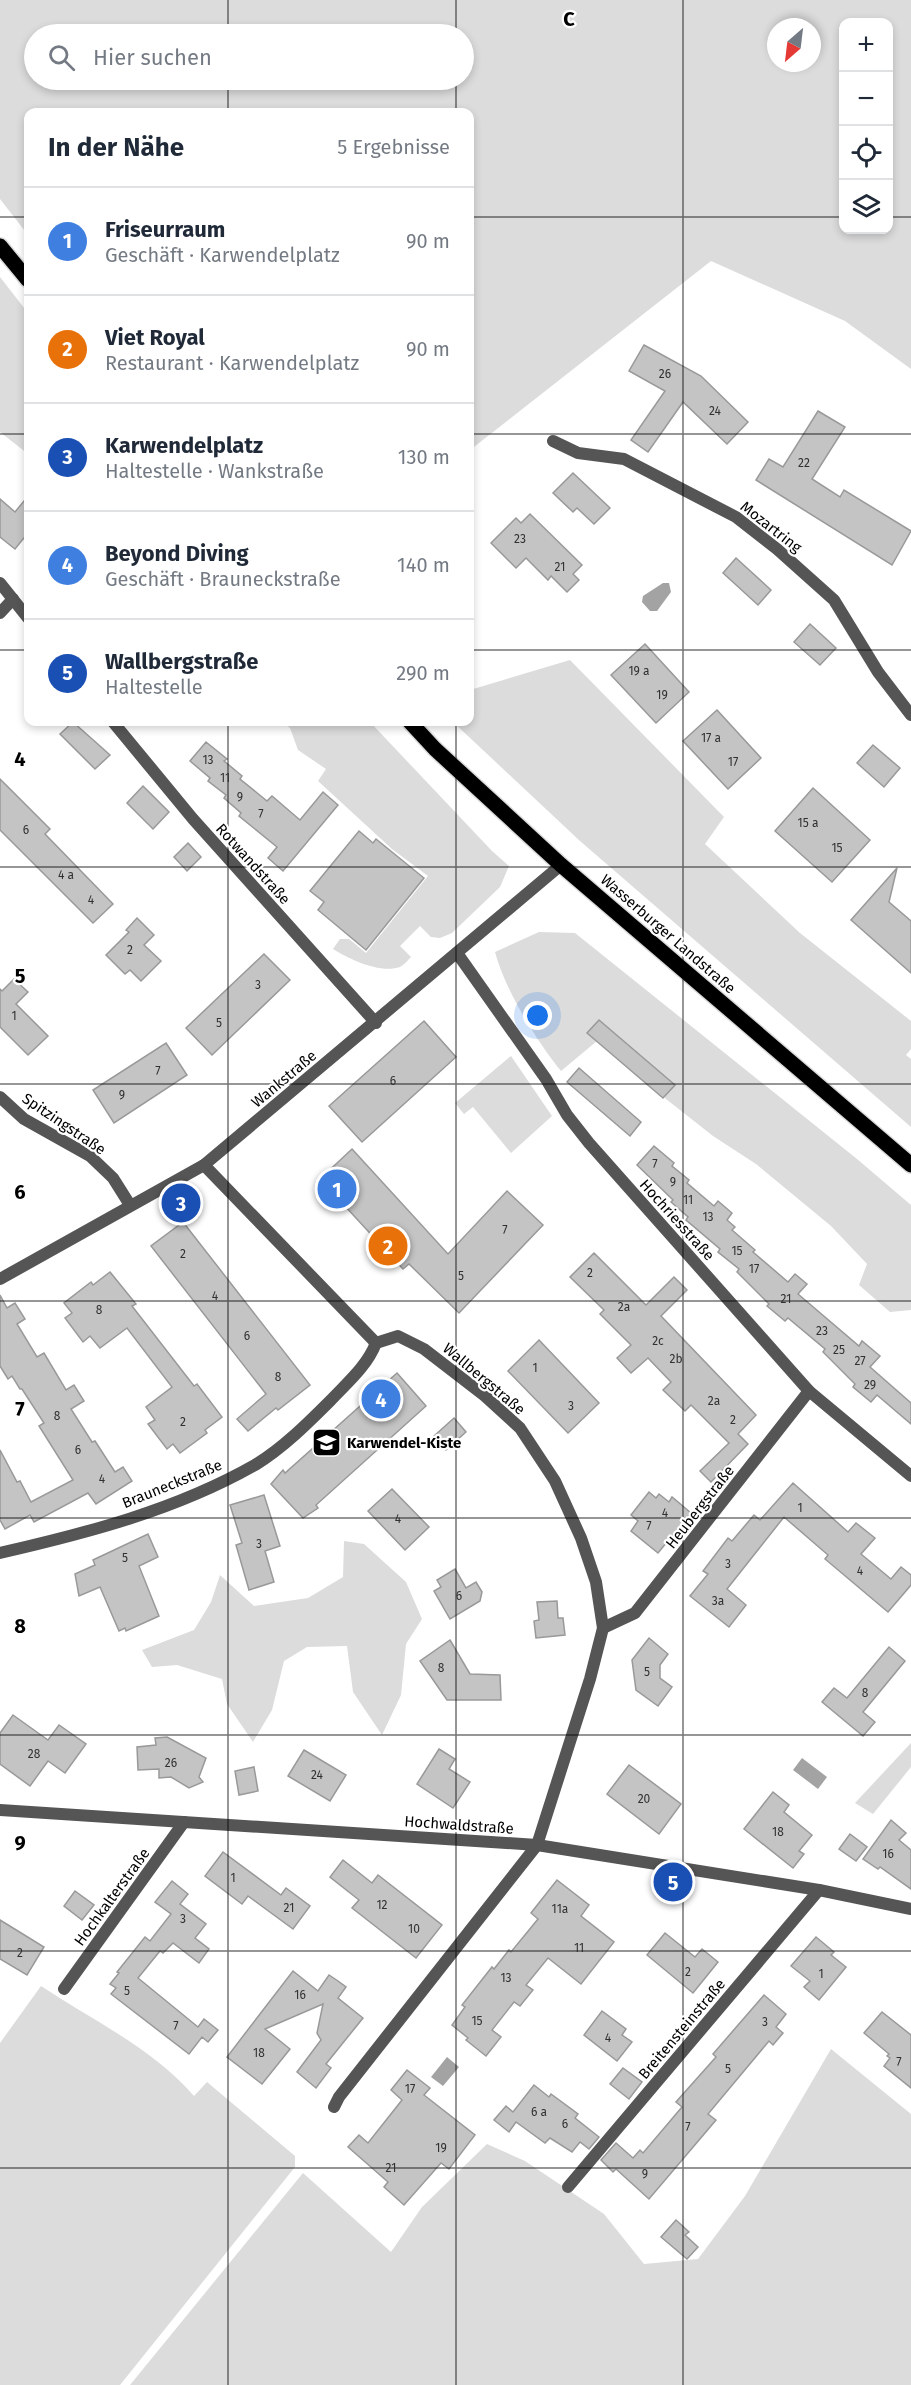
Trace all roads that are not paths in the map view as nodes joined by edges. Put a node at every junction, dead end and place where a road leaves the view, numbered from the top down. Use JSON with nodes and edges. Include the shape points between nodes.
{"nodes":[{"id":1,"x":0,"y":246,"type":"edge"},
{"id":2,"x":24,"y":275,"type":"edge"},
{"id":3,"x":553,"y":441,"type":"dead end"},
{"id":4,"x":0,"y":583,"type":"edge"},
{"id":5,"x":13,"y":599,"type":"junction"},
{"id":6,"x":0,"y":613,"type":"edge"},
{"id":7,"x":24,"y":613,"type":"edge"},
{"id":8,"x":911,"y":716,"type":"edge"},
{"id":9,"x":116,"y":726,"type":"edge"},
{"id":10,"x":414,"y":726,"type":"edge"},
{"id":11,"x":561,"y":865,"type":"junction"},
{"id":12,"x":457,"y":953,"type":"junction"},
{"id":13,"x":376,"y":1023,"type":"junction"},
{"id":14,"x":0,"y":1097,"type":"edge"},
{"id":15,"x":204,"y":1165,"type":"junction"},
{"id":16,"x":911,"y":1165,"type":"edge"},
{"id":17,"x":130,"y":1206,"type":"junction"},
{"id":18,"x":0,"y":1279,"type":"edge"},
{"id":19,"x":376,"y":1343,"type":"junction"},
{"id":20,"x":809,"y":1391,"type":"junction"},
{"id":21,"x":911,"y":1476,"type":"edge"},
{"id":22,"x":0,"y":1553,"type":"edge"},
{"id":23,"x":603,"y":1628,"type":"junction"},
{"id":24,"x":0,"y":1810,"type":"edge"},
{"id":25,"x":184,"y":1822,"type":"junction"},
{"id":26,"x":537,"y":1845,"type":"junction"},
{"id":27,"x":819,"y":1890,"type":"junction"},
{"id":28,"x":911,"y":1909,"type":"edge"},
{"id":29,"x":64,"y":1989,"type":"dead end"},
{"id":30,"x":334,"y":2106,"type":"dead end"},
{"id":31,"x":568,"y":2187,"type":"dead end"}],
"edges":[{"from":1,"to":2,"type":"main road"},
{"from":3,"to":8,"type":"street","name":"Mozartring","via":[[578,453],[624,459],[736,517],[834,600],[878,672]]},
{"from":4,"to":5,"type":"street"},
{"from":5,"to":6,"type":"street"},
{"from":5,"to":7,"type":"street"},
{"from":9,"to":13,"type":"street","name":"Rotwandstraße","via":[[193,819]]},
{"from":10,"to":11,"type":"main road","name":"Wasserburger Landstraße"},
{"from":11,"to":12,"type":"street","name":"Wankstraße"},
{"from":11,"to":16,"type":"main road","name":"Wasserburger Landstraße"},
{"from":12,"to":13,"type":"street","name":"Wankstraße"},
{"from":12,"to":20,"type":"street","name":"Hochriesstraße","via":[[589,1143]]},
{"from":13,"to":15,"type":"street","name":"Wankstraße"},
{"from":14,"to":17,"type":"street","name":"Spitzingstraße","via":[[24,1119],[90,1156],[113,1178]]},
{"from":15,"to":17,"type":"street","name":"Wankstraße"},
{"from":15,"to":19,"type":"street"},
{"from":17,"to":18,"type":"street","name":"Wankstraße"},
{"from":19,"to":22,"type":"street","name":"Brauneckstraße","via":[[355,1376],[304,1427],[256,1464],[201,1492],[92,1532]]},
{"from":19,"to":23,"type":"street","name":"Wallbergstraße","via":[[398,1336],[424,1349],[520,1428],[555,1481],[581,1538],[596,1582]]},
{"from":20,"to":21,"type":"street","name":"Hochriesstraße"},
{"from":20,"to":23,"type":"street","name":"Heubergstraße","via":[[635,1613]]},
{"from":23,"to":26,"type":"street","name":"Wallbergstraße"},
{"from":24,"to":25,"type":"street","name":"Hochwaldstraße"},
{"from":25,"to":26,"type":"street","name":"Hochwaldstraße"},
{"from":25,"to":29,"type":"street","name":"Hochkalterstraße"},
{"from":26,"to":27,"type":"street","name":"Hochwaldstraße"},
{"from":26,"to":30,"type":"street","name":"Wallbergstraße"},
{"from":27,"to":28,"type":"street","name":"Hochwaldstraße"},
{"from":27,"to":31,"type":"street","name":"Breitensteinstraße"}]}
